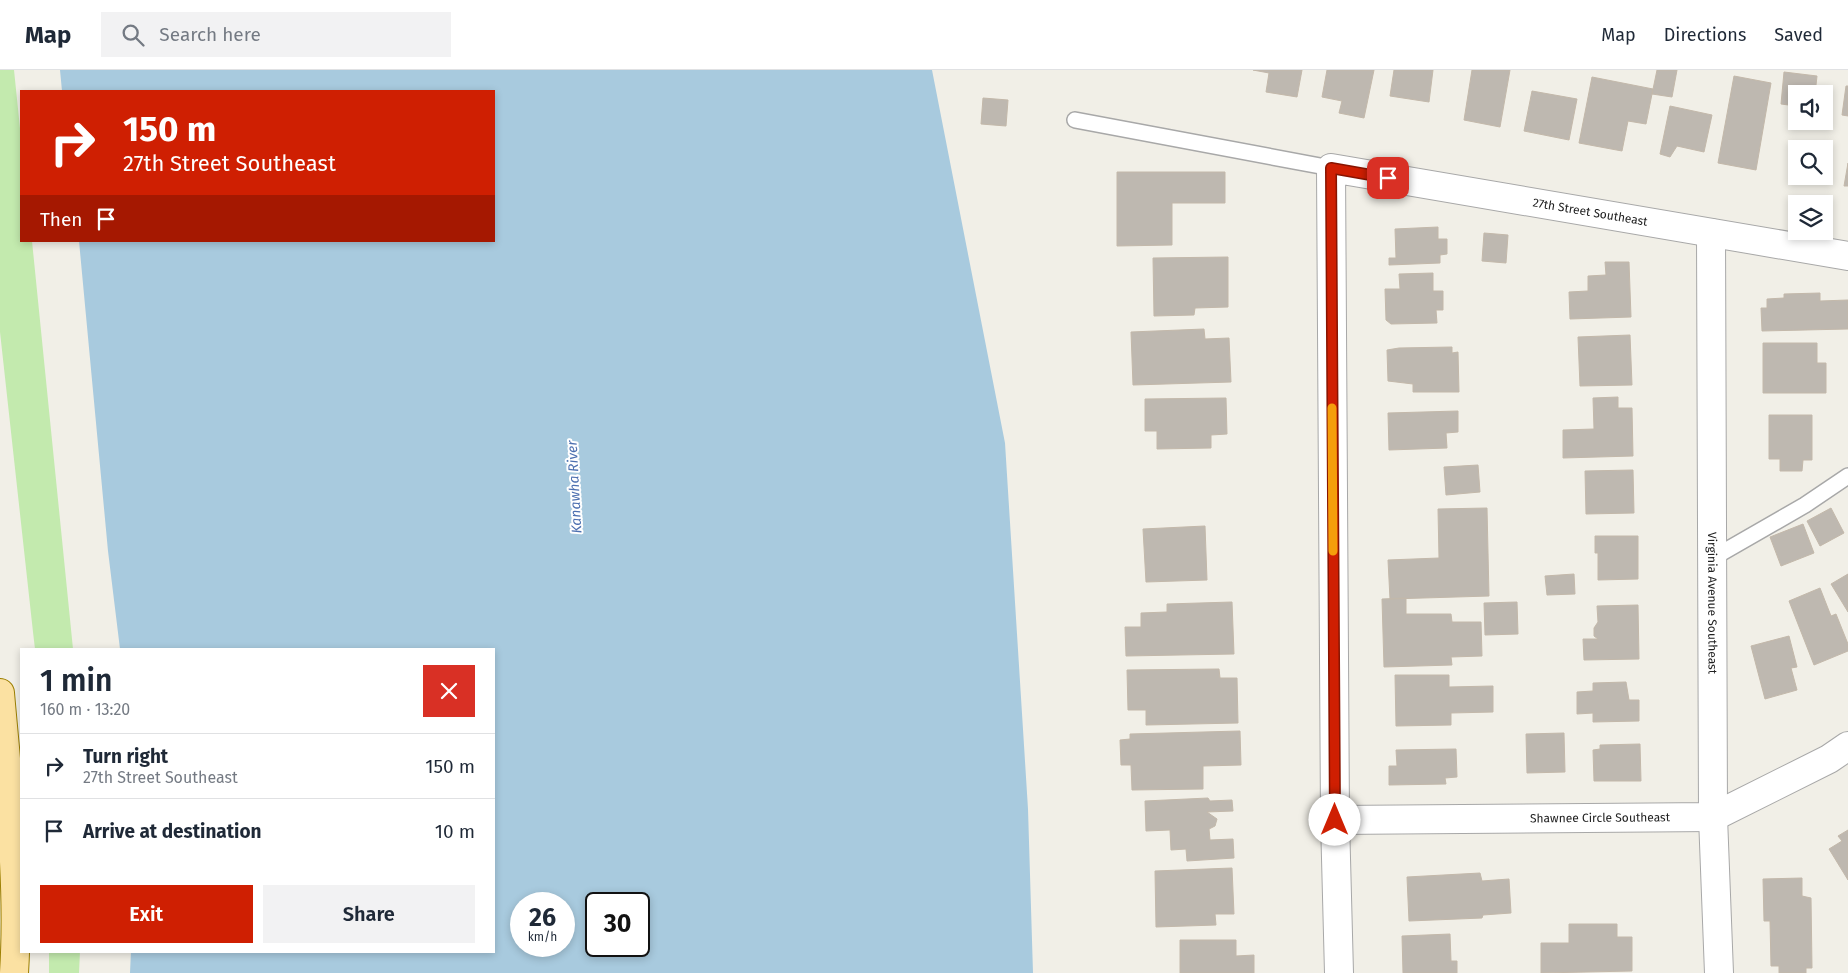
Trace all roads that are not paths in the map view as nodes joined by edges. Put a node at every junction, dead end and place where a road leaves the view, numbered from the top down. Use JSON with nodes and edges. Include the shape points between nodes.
{"nodes":[{"id":1,"x":1075,"y":120,"type":"dead end"},
{"id":2,"x":1331,"y":168,"type":"junction"},
{"id":3,"x":1711,"y":233,"type":"junction"},
{"id":4,"x":1848,"y":256,"type":"edge"},
{"id":5,"x":1848,"y":476,"type":"edge"},
{"id":6,"x":1712,"y":559,"type":"junction"},
{"id":7,"x":0,"y":693,"type":"edge"},
{"id":8,"x":1848,"y":746,"type":"edge"},
{"id":9,"x":1713,"y":817,"type":"junction"},
{"id":10,"x":1335,"y":820,"type":"junction"},
{"id":11,"x":14,"y":973,"type":"edge"},
{"id":12,"x":1339,"y":973,"type":"edge"},
{"id":13,"x":1719,"y":973,"type":"edge"}],
"edges":[{"from":1,"to":2,"type":"lane"},
{"from":2,"to":3,"type":"street","name":"27th Street Southeast"},
{"from":2,"to":10,"type":"street"},
{"from":3,"to":4,"type":"street","name":"27th Street Southeast"},
{"from":3,"to":6,"type":"street","name":"Virginia Avenue Southeast"},
{"from":5,"to":6,"type":"lane"},
{"from":6,"to":9,"type":"street","name":"Virginia Avenue Southeast"},
{"from":7,"to":11,"type":"main road","via":[[14,847]]},
{"from":8,"to":9,"type":"street","name":"Shawnee Circle Southeast","via":[[1829,759]]},
{"from":9,"to":10,"type":"street","name":"Shawnee Circle Southeast"},
{"from":9,"to":13,"type":"street","name":"Virginia Avenue Southeast"},
{"from":10,"to":12,"type":"street"}]}
